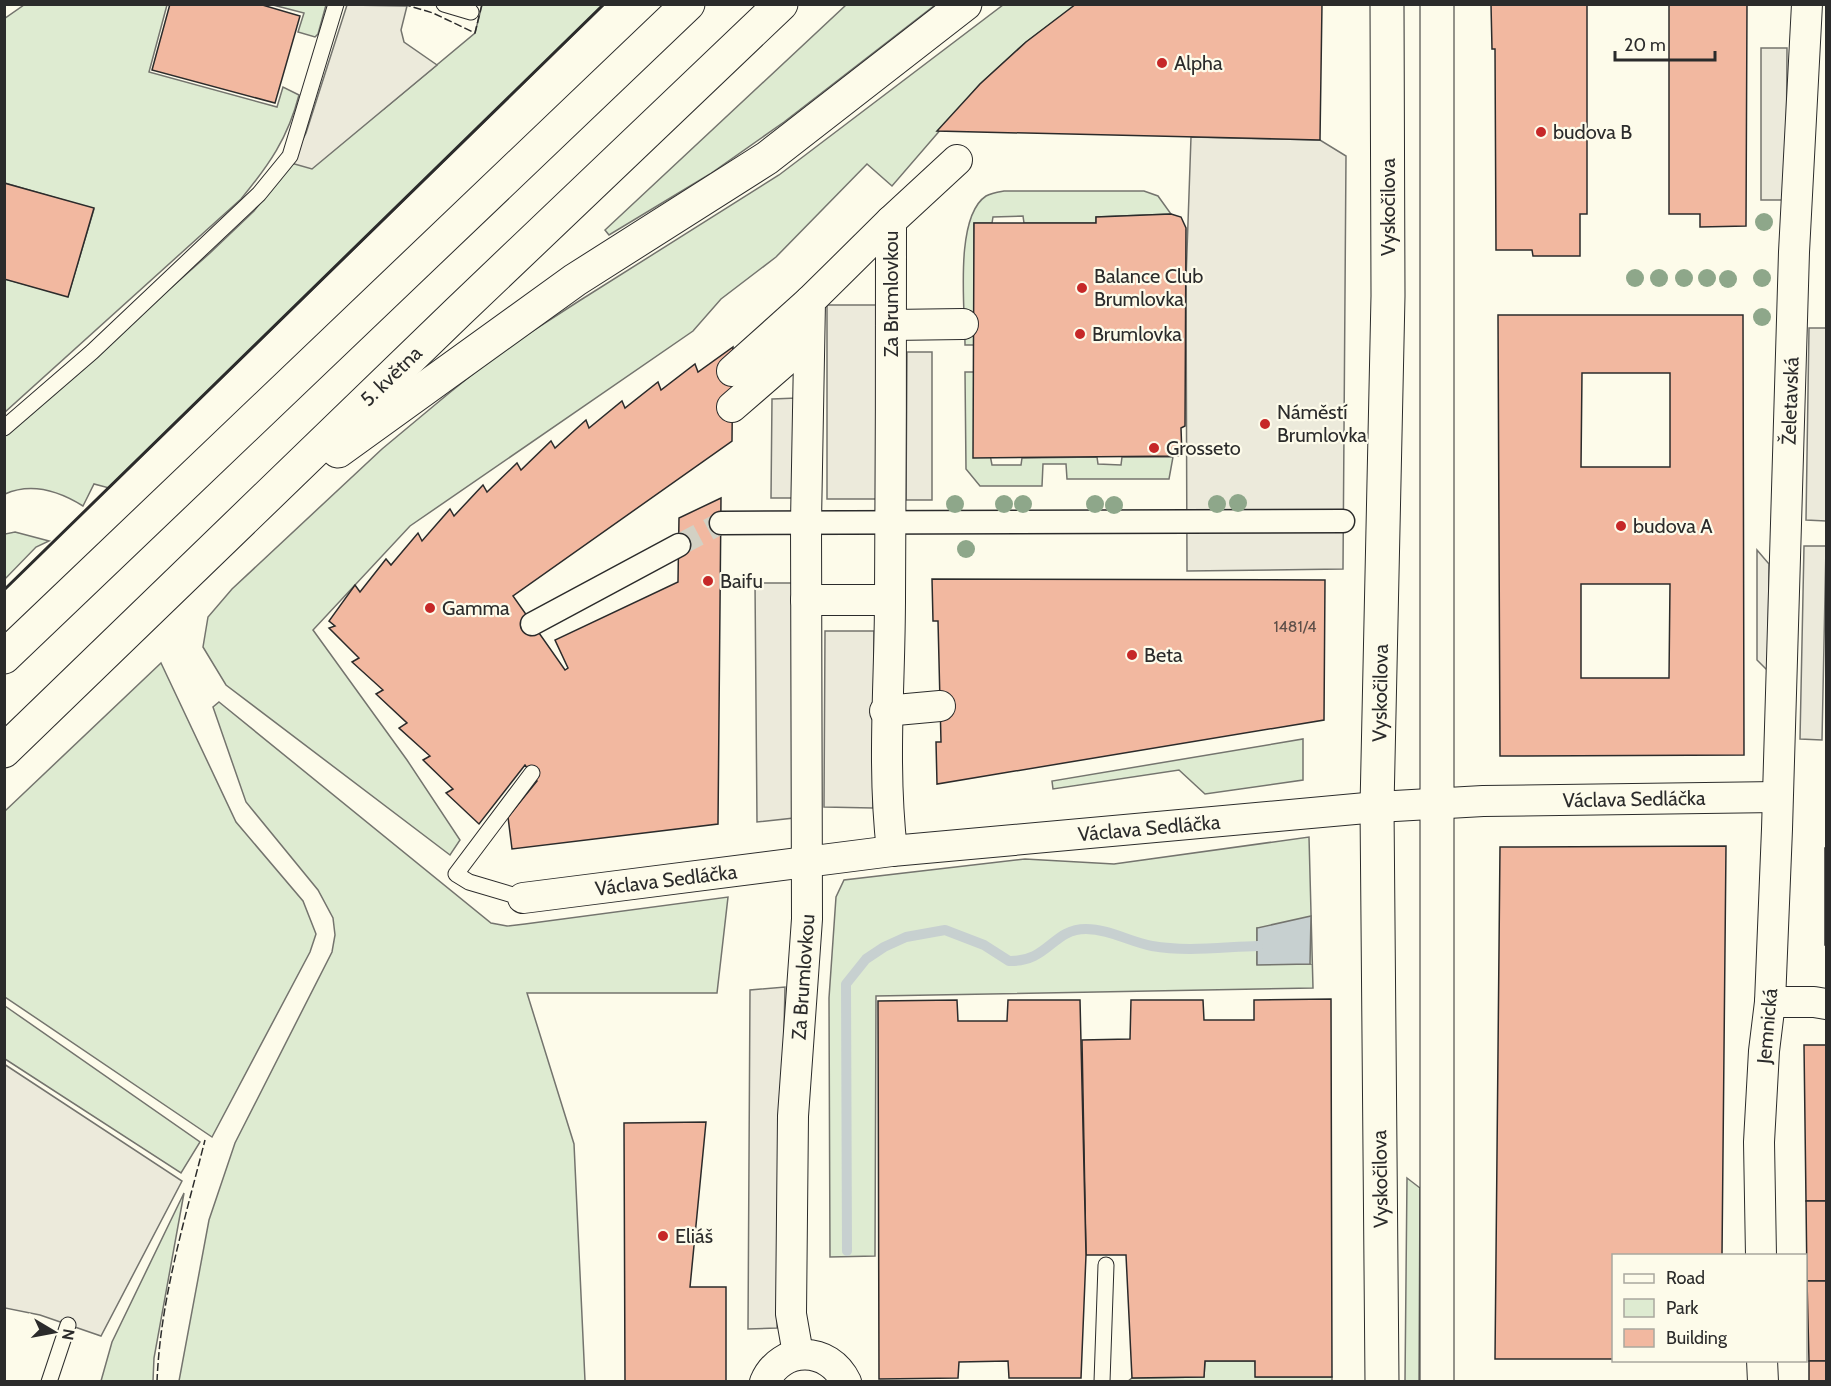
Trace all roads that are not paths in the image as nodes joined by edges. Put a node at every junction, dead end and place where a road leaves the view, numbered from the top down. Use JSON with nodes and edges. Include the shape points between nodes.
{"nodes":[{"id":1,"x":336,"y":4,"type":"edge"},
{"id":2,"x":444,"y":4,"type":"edge"},
{"id":3,"x":688,"y":4,"type":"edge"},
{"id":4,"x":781,"y":4,"type":"edge"},
{"id":5,"x":965,"y":4,"type":"edge"},
{"id":6,"x":1387,"y":4,"type":"edge"},
{"id":7,"x":1437,"y":4,"type":"edge"},
{"id":8,"x":1807,"y":4,"type":"edge"},
{"id":9,"x":471,"y":12,"type":"dead end"},
{"id":10,"x":957,"y":160,"type":"dead end"},
{"id":11,"x":891,"y":221,"type":"junction"},
{"id":12,"x":810,"y":301,"type":"junction"},
{"id":13,"x":891,"y":324,"type":"junction"},
{"id":14,"x":963,"y":324,"type":"dead end"},
{"id":15,"x":808,"y":341,"type":"junction"},
{"id":16,"x":732,"y":371,"type":"dead end"},
{"id":17,"x":732,"y":407,"type":"dead end"},
{"id":18,"x":4,"y":428,"type":"edge"},
{"id":19,"x":806,"y":510,"type":"junction"},
{"id":20,"x":890,"y":511,"type":"junction"},
{"id":21,"x":244,"y":519,"type":"junction"},
{"id":22,"x":1343,"y":521,"type":"dead end"},
{"id":23,"x":721,"y":523,"type":"tunnel mouth"},
{"id":24,"x":679,"y":545,"type":"tunnel mouth"},
{"id":25,"x":806,"y":600,"type":"junction"},
{"id":26,"x":890,"y":600,"type":"junction"},
{"id":27,"x":532,"y":624,"type":"dead end"},
{"id":28,"x":4,"y":657,"type":"edge"},
{"id":29,"x":940,"y":698,"type":"dead end"},
{"id":30,"x":886,"y":702,"type":"junction"},
{"id":31,"x":4,"y":751,"type":"edge"},
{"id":32,"x":532,"y":774,"type":"dead end"},
{"id":33,"x":1777,"y":797,"type":"junction"},
{"id":34,"x":1436,"y":802,"type":"junction"},
{"id":35,"x":1377,"y":807,"type":"junction"},
{"id":36,"x":892,"y":851,"type":"junction"},
{"id":37,"x":808,"y":862,"type":"junction"},
{"id":38,"x":524,"y":898,"type":"joint"},
{"id":39,"x":1770,"y":1002,"type":"junction"},
{"id":40,"x":1827,"y":1004,"type":"edge"},
{"id":41,"x":1761,"y":1254,"type":"edge"},
{"id":42,"x":1106,"y":1266,"type":"dead end"},
{"id":43,"x":68,"y":1325,"type":"dead end"},
{"id":44,"x":798,"y":1354,"type":"junction"},
{"id":45,"x":1762,"y":1362,"type":"edge"},
{"id":46,"x":50,"y":1382,"type":"edge"},
{"id":47,"x":765,"y":1382,"type":"edge"},
{"id":48,"x":846,"y":1382,"type":"edge"},
{"id":49,"x":1102,"y":1382,"type":"edge"},
{"id":50,"x":1382,"y":1382,"type":"edge"},
{"id":51,"x":1437,"y":1382,"type":"edge"},
{"id":52,"x":1763,"y":1382,"type":"edge"}],
"edges":[{"from":1,"to":18,"type":"lane","via":[[290,156],[259,194],[214,237]]},
{"from":2,"to":9,"type":"lane"},
{"from":3,"to":28,"type":"main road"},
{"from":4,"to":21,"type":"main road","name":"5. května"},
{"from":5,"to":21,"type":"main road","via":[[766,158],[575,280]]},
{"from":6,"to":35,"type":"main road","name":"Vyskočilova","via":[[1388,296]]},
{"from":7,"to":34,"type":"main road"},
{"from":8,"to":33,"type":"street","name":"Želetavská","via":[[1794,252]]},
{"from":10,"to":11,"type":"street"},
{"from":11,"to":12,"type":"street","name":"Za Brumlovkou"},
{"from":11,"to":13,"type":"street","name":"Za Brumlovkou"},
{"from":12,"to":15,"type":"street","name":"Za Brumlovkou"},
{"from":12,"to":16,"type":"street"},
{"from":13,"to":14,"type":"street"},
{"from":13,"to":20,"type":"street","name":"Za Brumlovkou"},
{"from":15,"to":17,"type":"street"},
{"from":15,"to":19,"type":"street","name":"Za Brumlovkou"},
{"from":19,"to":20,"type":"street"},
{"from":19,"to":23,"type":"street"},
{"from":19,"to":25,"type":"street","name":"Za Brumlovkou"},
{"from":20,"to":22,"type":"street"},
{"from":20,"to":26,"type":"street","name":"Za Brumlovkou"},
{"from":21,"to":31,"type":"main road","name":"5. května"},
{"from":24,"to":27,"type":"street"},
{"from":25,"to":26,"type":"street"},
{"from":25,"to":37,"type":"street","name":"Za Brumlovkou"},
{"from":26,"to":30,"type":"street","name":"Za Brumlovkou"},
{"from":29,"to":30,"type":"street"},
{"from":30,"to":36,"type":"street","name":"Za Brumlovkou","via":[[886,798]]},
{"from":32,"to":38,"type":"lane","via":[[456,874],[469,882]]},
{"from":33,"to":34,"type":"street","name":"Václava Sedláčka"},
{"from":33,"to":39,"type":"street","name":"Jemnická"},
{"from":34,"to":35,"type":"street","name":"Václava Sedláčka"},
{"from":34,"to":51,"type":"main road"},
{"from":35,"to":36,"type":"street","name":"Václava Sedláčka"},
{"from":35,"to":50,"type":"main road","name":"Vyskočilova"},
{"from":36,"to":37,"type":"street","name":"Václava Sedláčka"},
{"from":37,"to":38,"type":"street","name":"Václava Sedláčka"},
{"from":37,"to":44,"type":"street","name":"Za Brumlovkou","via":[[793,1116],[792,1314]]},
{"from":39,"to":40,"type":"street"},
{"from":39,"to":41,"type":"street","name":"Jemnická","via":[[1759,1142]]},
{"from":42,"to":49,"type":"lane"},
{"from":43,"to":46,"type":"lane"},
{"from":44,"to":47,"type":"street","via":[[779,1362]]},
{"from":44,"to":48,"type":"street","via":[[823,1357]]},
{"from":45,"to":52,"type":"street"}]}
